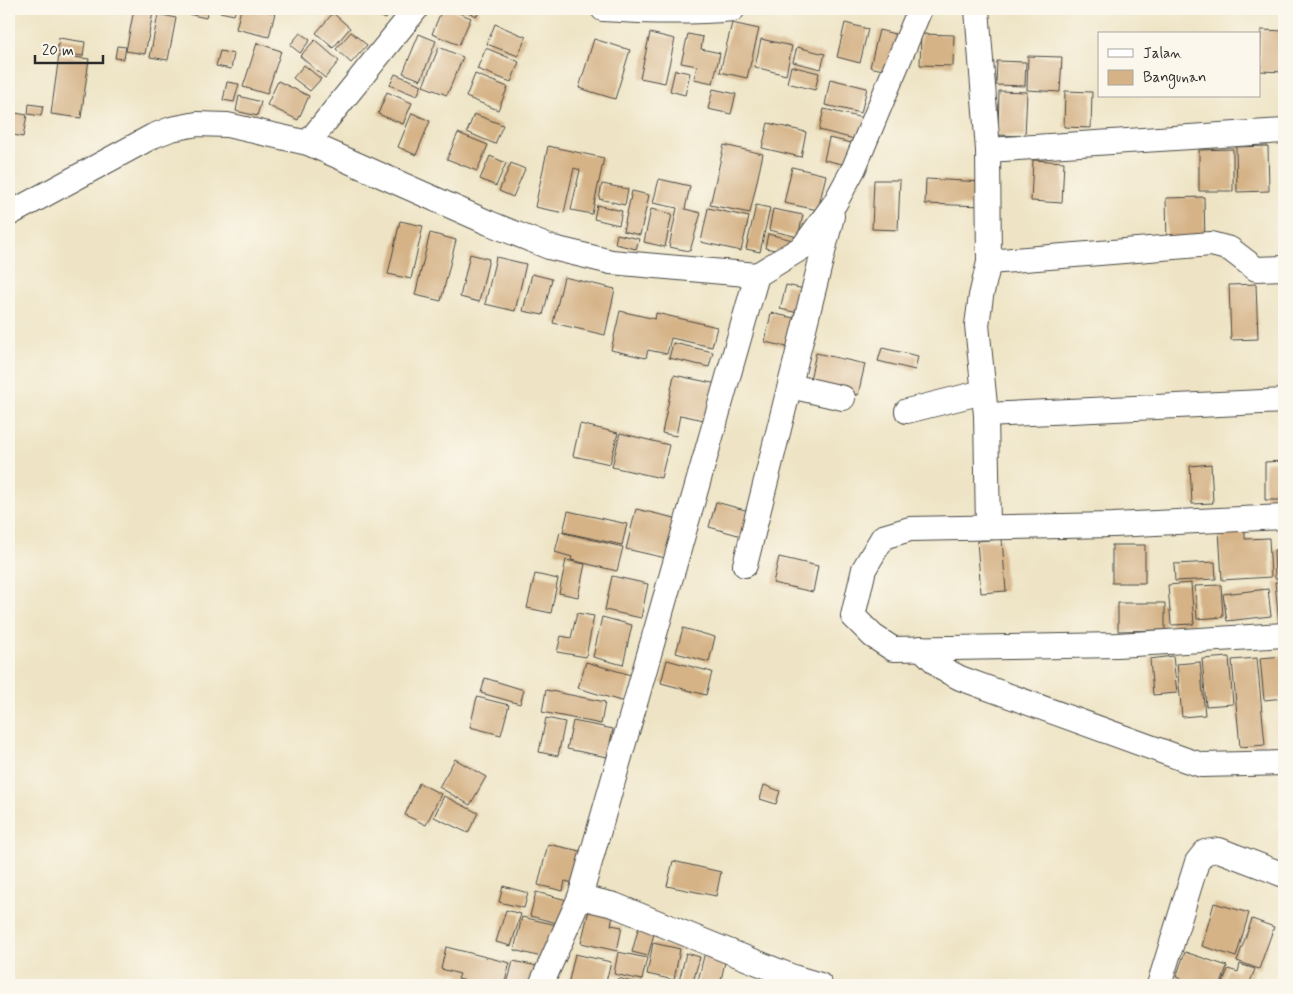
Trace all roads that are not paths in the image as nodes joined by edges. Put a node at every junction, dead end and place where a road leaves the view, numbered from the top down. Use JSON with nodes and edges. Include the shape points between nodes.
{"nodes":[{"id":1,"x":416,"y":9,"type":"edge"},
{"id":2,"x":603,"y":9,"type":"edge"},
{"id":3,"x":733,"y":9,"type":"edge"},
{"id":4,"x":920,"y":9,"type":"edge"},
{"id":5,"x":976,"y":9,"type":"edge"},
{"id":6,"x":1284,"y":130,"type":"edge"},
{"id":7,"x":308,"y":143,"type":"junction"},
{"id":8,"x":988,"y":150,"type":"junction"},
{"id":9,"x":835,"y":202,"type":"junction"},
{"id":10,"x":9,"y":214,"type":"edge"},
{"id":11,"x":989,"y":262,"type":"junction"},
{"id":12,"x":1284,"y":268,"type":"edge"},
{"id":13,"x":757,"y":276,"type":"junction"},
{"id":14,"x":790,"y":386,"type":"junction"},
{"id":15,"x":984,"y":392,"type":"junction"},
{"id":16,"x":843,"y":398,"type":"dead end"},
{"id":17,"x":1284,"y":401,"type":"edge"},
{"id":18,"x":907,"y":411,"type":"dead end"},
{"id":19,"x":986,"y":415,"type":"junction"},
{"id":20,"x":1284,"y":517,"type":"edge"},
{"id":21,"x":988,"y":527,"type":"junction"},
{"id":22,"x":745,"y":565,"type":"dead end"},
{"id":23,"x":1284,"y":635,"type":"edge"},
{"id":24,"x":921,"y":648,"type":"junction"},
{"id":25,"x":1284,"y":762,"type":"edge"},
{"id":26,"x":1284,"y":875,"type":"edge"},
{"id":27,"x":580,"y":897,"type":"junction"},
{"id":28,"x":541,"y":985,"type":"edge"},
{"id":29,"x":820,"y":985,"type":"edge"},
{"id":30,"x":1159,"y":985,"type":"edge"}],
"edges":[{"from":1,"to":7,"type":"street"},
{"from":2,"to":3,"type":"street","via":[[647,12]]},
{"from":4,"to":9,"type":"street","via":[[854,168]]},
{"from":5,"to":8,"type":"street"},
{"from":6,"to":8,"type":"street"},
{"from":7,"to":10,"type":"street","via":[[227,125],[197,124],[171,129]]},
{"from":7,"to":13,"type":"street","via":[[549,247],[611,262]]},
{"from":8,"to":11,"type":"street"},
{"from":9,"to":13,"type":"street","via":[[803,247]]},
{"from":9,"to":14,"type":"street"},
{"from":11,"to":12,"type":"street","via":[[1212,244],[1230,249],[1256,269]]},
{"from":11,"to":15,"type":"street","via":[[977,325]]},
{"from":13,"to":27,"type":"street"},
{"from":14,"to":16,"type":"street"},
{"from":14,"to":22,"type":"street"},
{"from":15,"to":18,"type":"street"},
{"from":15,"to":19,"type":"street"},
{"from":17,"to":19,"type":"street"},
{"from":19,"to":21,"type":"street"},
{"from":20,"to":21,"type":"street"},
{"from":21,"to":24,"type":"street","via":[[910,529],[883,537],[864,569],[853,616],[873,636],[893,649]]},
{"from":23,"to":24,"type":"street","via":[[1117,645]]},
{"from":24,"to":25,"type":"street","via":[[943,669],[960,678],[1202,765]]},
{"from":26,"to":30,"type":"street","via":[[1219,850],[1205,852],[1197,862]]},
{"from":27,"to":28,"type":"street"},
{"from":27,"to":29,"type":"street","via":[[614,905]]}]}
